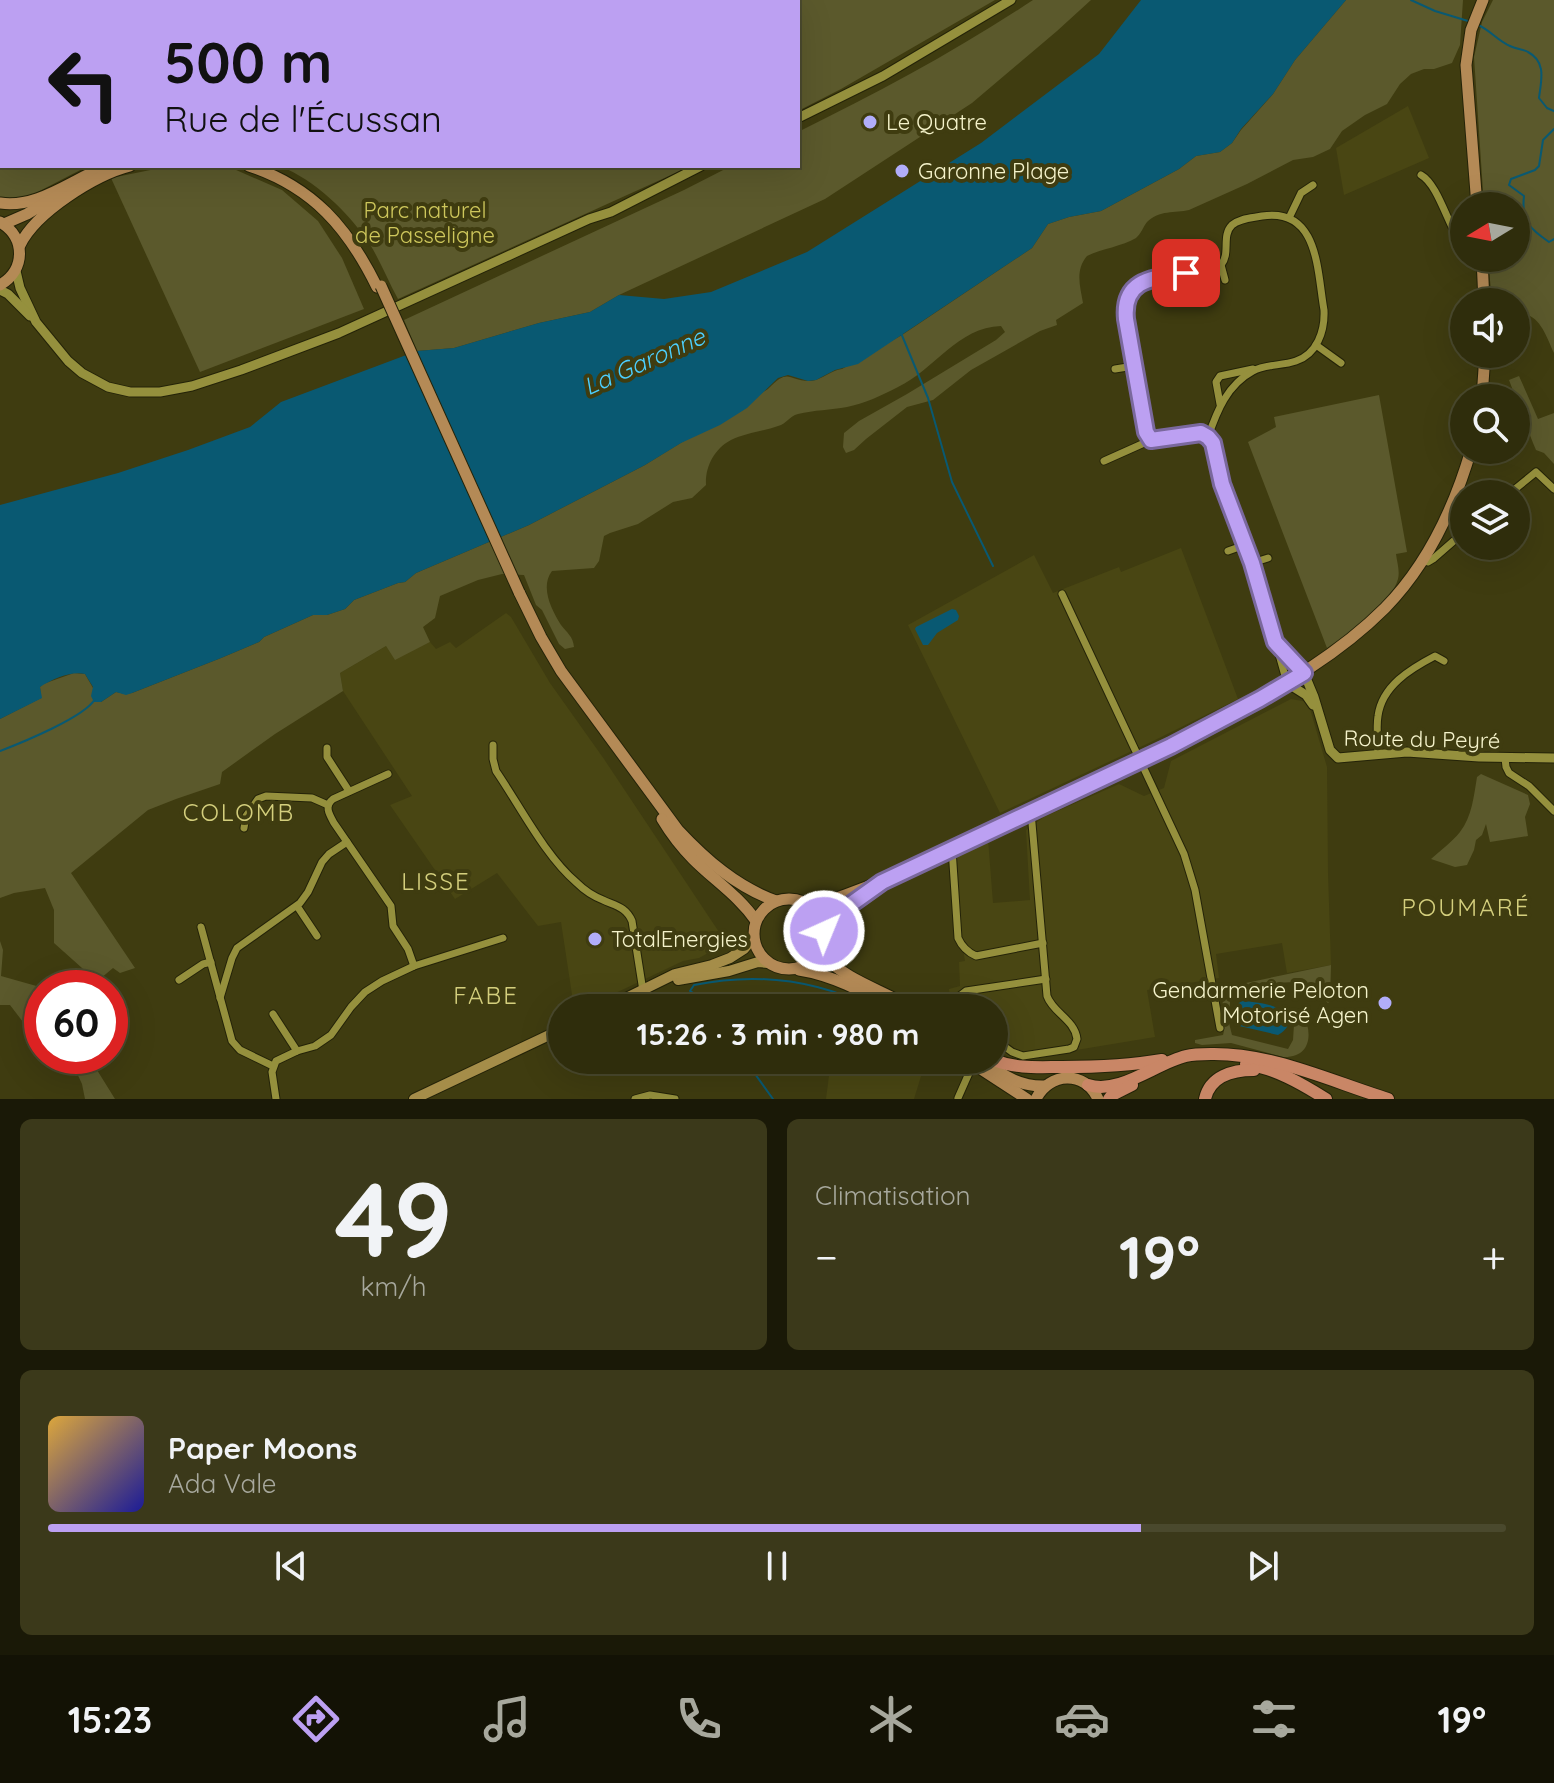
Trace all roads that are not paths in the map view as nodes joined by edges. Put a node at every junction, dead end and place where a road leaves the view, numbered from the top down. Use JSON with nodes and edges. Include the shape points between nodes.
{"nodes":[{"id":1,"x":1011,"y":0,"type":"edge"},
{"id":2,"x":1483,"y":0,"type":"edge"},
{"id":3,"x":800,"y":117,"type":"edge"},
{"id":4,"x":103,"y":168,"type":"edge"},
{"id":5,"x":106,"y":168,"type":"edge"},
{"id":6,"x":125,"y":168,"type":"edge"},
{"id":7,"x":254,"y":168,"type":"edge"},
{"id":8,"x":266,"y":168,"type":"edge"},
{"id":9,"x":697,"y":168,"type":"edge"},
{"id":10,"x":1421,"y":175,"type":"dead end"},
{"id":11,"x":1313,"y":185,"type":"dead end"},
{"id":12,"x":1476,"y":192,"type":"edge"},
{"id":13,"x":0,"y":203,"type":"edge"},
{"id":14,"x":1289,"y":218,"type":"junction"},
{"id":15,"x":2,"y":223,"type":"edge"},
{"id":16,"x":1450,"y":223,"type":"edge"},
{"id":17,"x":20,"y":245,"type":"junction"},
{"id":18,"x":1221,"y":265,"type":"junction"},
{"id":19,"x":16,"y":271,"type":"junction"},
{"id":20,"x":1225,"y":280,"type":"dead end"},
{"id":21,"x":379,"y":286,"type":"junction"},
{"id":22,"x":0,"y":287,"type":"edge"},
{"id":23,"x":36,"y":322,"type":"junction"},
{"id":24,"x":1316,"y":345,"type":"junction"},
{"id":25,"x":1341,"y":363,"type":"dead end"},
{"id":26,"x":1134,"y":366,"type":"junction"},
{"id":27,"x":1115,"y":369,"type":"dead end"},
{"id":28,"x":1255,"y":369,"type":"junction"},
{"id":29,"x":1220,"y":404,"type":"junction"},
{"id":30,"x":1208,"y":437,"type":"junction"},
{"id":31,"x":1151,"y":440,"type":"junction"},
{"id":32,"x":1104,"y":461,"type":"dead end"},
{"id":33,"x":1467,"y":464,"type":"edge"},
{"id":34,"x":1526,"y":480,"type":"edge"},
{"id":35,"x":1554,"y":489,"type":"edge"},
{"id":36,"x":1450,"y":544,"type":"edge"},
{"id":37,"x":1245,"y":545,"type":"junction"},
{"id":38,"x":1228,"y":551,"type":"dead end"},
{"id":39,"x":1268,"y":558,"type":"dead end"},
{"id":40,"x":1423,"y":560,"type":"junction"},
{"id":41,"x":1252,"y":563,"type":"junction"},
{"id":42,"x":518,"y":593,"type":"junction"},
{"id":43,"x":1062,"y":594,"type":"dead end"},
{"id":44,"x":1275,"y":642,"type":"junction"},
{"id":45,"x":1444,"y":661,"type":"dead end"},
{"id":46,"x":1304,"y":673,"type":"junction"},
{"id":47,"x":1287,"y":683,"type":"junction"},
{"id":48,"x":1319,"y":715,"type":"junction"},
{"id":49,"x":493,"y":745,"type":"dead end"},
{"id":50,"x":327,"y":748,"type":"dead end"},
{"id":51,"x":1378,"y":755,"type":"junction"},
{"id":52,"x":1505,"y":758,"type":"junction"},
{"id":53,"x":1554,"y":758,"type":"edge"},
{"id":54,"x":1139,"y":761,"type":"junction"},
{"id":55,"x":388,"y":774,"type":"dead end"},
{"id":56,"x":349,"y":791,"type":"junction"},
{"id":57,"x":328,"y":805,"type":"junction"},
{"id":58,"x":1554,"y":811,"type":"edge"},
{"id":59,"x":1031,"y":812,"type":"junction"},
{"id":60,"x":244,"y":828,"type":"dead end"},
{"id":61,"x":347,"y":842,"type":"junction"},
{"id":62,"x":952,"y":849,"type":"junction"},
{"id":63,"x":882,"y":882,"type":"junction"},
{"id":64,"x":776,"y":901,"type":"junction"},
{"id":65,"x":805,"y":903,"type":"junction"},
{"id":66,"x":297,"y":906,"type":"junction"},
{"id":67,"x":756,"y":921,"type":"junction"},
{"id":68,"x":201,"y":927,"type":"dead end"},
{"id":69,"x":824,"y":935,"type":"junction"},
{"id":70,"x":317,"y":936,"type":"dead end"},
{"id":71,"x":754,"y":937,"type":"junction"},
{"id":72,"x":503,"y":938,"type":"dead end"},
{"id":73,"x":1043,"y":943,"type":"junction"},
{"id":74,"x":211,"y":962,"type":"junction"},
{"id":75,"x":768,"y":963,"type":"junction"},
{"id":76,"x":414,"y":966,"type":"junction"},
{"id":77,"x":794,"y":969,"type":"junction"},
{"id":78,"x":1046,"y":979,"type":"junction"},
{"id":79,"x":179,"y":980,"type":"dead end"},
{"id":80,"x":646,"y":990,"type":"junction"},
{"id":81,"x":637,"y":994,"type":"edge"},
{"id":82,"x":864,"y":994,"type":"edge"},
{"id":83,"x":888,"y":994,"type":"edge"},
{"id":84,"x":962,"y":994,"type":"edge"},
{"id":85,"x":220,"y":998,"type":"junction"},
{"id":86,"x":273,"y":1014,"type":"dead end"},
{"id":87,"x":1220,"y":1028,"type":"dead end"},
{"id":88,"x":548,"y":1036,"type":"edge"},
{"id":89,"x":1008,"y":1049,"type":"edge"},
{"id":90,"x":297,"y":1051,"type":"junction"},
{"id":91,"x":1185,"y":1056,"type":"junction"},
{"id":92,"x":1008,"y":1064,"type":"edge"},
{"id":93,"x":273,"y":1066,"type":"junction"},
{"id":94,"x":1269,"y":1071,"type":"junction"},
{"id":95,"x":968,"y":1074,"type":"edge"},
{"id":96,"x":992,"y":1074,"type":"edge"},
{"id":97,"x":1001,"y":1074,"type":"edge"},
{"id":98,"x":1088,"y":1085,"type":"junction"},
{"id":99,"x":1045,"y":1086,"type":"junction"},
{"id":100,"x":958,"y":1098,"type":"edge"},
{"id":101,"x":276,"y":1099,"type":"edge"},
{"id":102,"x":414,"y":1099,"type":"edge"},
{"id":103,"x":635,"y":1099,"type":"edge"},
{"id":104,"x":675,"y":1099,"type":"edge"},
{"id":105,"x":1027,"y":1099,"type":"edge"},
{"id":106,"x":1036,"y":1099,"type":"edge"},
{"id":107,"x":1098,"y":1099,"type":"edge"},
{"id":108,"x":1109,"y":1099,"type":"edge"},
{"id":109,"x":1205,"y":1099,"type":"edge"},
{"id":110,"x":1326,"y":1099,"type":"edge"},
{"id":111,"x":1388,"y":1099,"type":"edge"}],
"edges":[{"from":1,"to":3,"type":"street","via":[[883,76]]},
{"from":2,"to":12,"type":"main road","via":[[1471,30],[1466,74]]},
{"from":4,"to":13,"type":"main road","via":[[28,202]]},
{"from":5,"to":15,"type":"main road"},
{"from":6,"to":17,"type":"main road","via":[[66,198],[25,234]]},
{"from":7,"to":21,"type":"main road","via":[[300,189],[323,208]]},
{"from":8,"to":21,"type":"main road","via":[[331,210],[363,251]]},
{"from":9,"to":23,"type":"street","via":[[382,315],[178,389],[143,393],[108,387],[68,361]]},
{"from":10,"to":16,"type":"street","via":[[1429,180]]},
{"from":11,"to":14,"type":"street","via":[[1301,193]]},
{"from":14,"to":18,"type":"street","via":[[1268,215],[1236,222],[1228,231]]},
{"from":14,"to":24,"type":"street","via":[[1301,226],[1313,247],[1325,320]]},
{"from":15,"to":17,"type":"main road"},
{"from":17,"to":19,"type":"main road"},
{"from":18,"to":20,"type":"street"},
{"from":18,"to":26,"type":"street","via":[[1145,280],[1132,291],[1125,309]]},
{"from":19,"to":22,"type":"main road"},
{"from":19,"to":23,"type":"street"},
{"from":21,"to":42,"type":"main road","bridge":true},
{"from":22,"to":23,"type":"street"},
{"from":24,"to":25,"type":"street"},
{"from":24,"to":28,"type":"street","via":[[1296,361]]},
{"from":26,"to":27,"type":"street"},
{"from":26,"to":31,"type":"street"},
{"from":28,"to":29,"type":"street"},
{"from":28,"to":29,"type":"street","via":[[1220,376]]},
{"from":29,"to":30,"type":"street"},
{"from":30,"to":31,"type":"street","via":[[1195,433]]},
{"from":30,"to":37,"type":"street"},
{"from":31,"to":32,"type":"street"},
{"from":33,"to":40,"type":"main road"},
{"from":34,"to":35,"type":"street","via":[[1536,472]]},
{"from":36,"to":40,"type":"street","via":[[1428,562]]},
{"from":37,"to":38,"type":"street"},
{"from":37,"to":41,"type":"street"},
{"from":39,"to":41,"type":"street"},
{"from":40,"to":46,"type":"main road","via":[[1366,627]]},
{"from":41,"to":44,"type":"street"},
{"from":42,"to":64,"type":"main road","via":[[561,671],[678,830],[716,866]]},
{"from":42,"to":67,"type":"main road","via":[[558,675],[670,832]]},
{"from":43,"to":54,"type":"street"},
{"from":44,"to":46,"type":"street"},
{"from":44,"to":47,"type":"street"},
{"from":45,"to":51,"type":"street","via":[[1435,656],[1388,690],[1378,712]]},
{"from":46,"to":47,"type":"main road"},
{"from":46,"to":48,"type":"street","name":"Route du Peyré"},
{"from":47,"to":48,"type":"street","name":"Route du Peyré","via":[[1306,695]]},
{"from":47,"to":54,"type":"main road"},
{"from":48,"to":51,"type":"street","name":"Route du Peyré","via":[[1334,756]]},
{"from":49,"to":80,"type":"street","via":[[496,771],[561,867],[592,895],[629,914]]},
{"from":50,"to":56,"type":"street","via":[[327,757]]},
{"from":51,"to":52,"type":"street","name":"Route du Peyré"},
{"from":52,"to":53,"type":"street","name":"Route du Peyré"},
{"from":52,"to":58,"type":"street","via":[[1509,773]]},
{"from":54,"to":59,"type":"main road"},
{"from":54,"to":87,"type":"street","via":[[1192,877]]},
{"from":55,"to":56,"type":"street"},
{"from":56,"to":57,"type":"street"},
{"from":57,"to":60,"type":"street","via":[[312,798],[266,796],[246,816]]},
{"from":57,"to":61,"type":"street"},
{"from":59,"to":62,"type":"main road"},
{"from":59,"to":73,"type":"street"},
{"from":61,"to":66,"type":"street","via":[[322,862]]},
{"from":61,"to":76,"type":"street","via":[[391,906],[393,926]]},
{"from":62,"to":63,"type":"main road"},
{"from":62,"to":73,"type":"street","via":[[962,946],[976,956]]},
{"from":63,"to":65,"type":"main road","via":[[825,902]]},
{"from":63,"to":69,"type":"main road","via":[[833,917]]},
{"from":64,"to":65,"type":"main road"},
{"from":64,"to":67,"type":"main road"},
{"from":65,"to":69,"type":"main road","via":[[821,920]]},
{"from":66,"to":70,"type":"street"},
{"from":66,"to":85,"type":"street","via":[[237,948]]},
{"from":67,"to":71,"type":"main road"},
{"from":68,"to":74,"type":"street"},
{"from":69,"to":77,"type":"main road","via":[[814,959]]},
{"from":69,"to":83,"type":"main road","via":[[827,957],[834,965]]},
{"from":71,"to":75,"type":"main road"},
{"from":71,"to":80,"type":"main road","via":[[730,958],[675,974]]},
{"from":72,"to":76,"type":"street"},
{"from":73,"to":78,"type":"street"},
{"from":74,"to":79,"type":"street"},
{"from":74,"to":85,"type":"street"},
{"from":75,"to":77,"type":"main road"},
{"from":75,"to":80,"type":"main road"},
{"from":76,"to":90,"type":"street","via":[[374,985],[331,1035]]},
{"from":77,"to":82,"type":"main road","via":[[829,977]]},
{"from":78,"to":84,"type":"street"},
{"from":78,"to":89,"type":"street","via":[[1049,1002],[1077,1033],[1074,1047],[1023,1056]]},
{"from":80,"to":81,"type":"main road"},
{"from":85,"to":93,"type":"street","via":[[236,1046]]},
{"from":86,"to":90,"type":"street"},
{"from":88,"to":102,"type":"main road"},
{"from":90,"to":93,"type":"street"},
{"from":91,"to":92,"type":"highway","via":[[1112,1067]]},
{"from":91,"to":98,"type":"highway","via":[[1119,1083]]},
{"from":91,"to":111,"type":"highway","via":[[1255,1057]]},
{"from":93,"to":101,"type":"street"},
{"from":94,"to":108,"type":"highway","via":[[1231,1062],[1184,1064]]},
{"from":94,"to":109,"type":"highway","via":[[1230,1072],[1212,1085]]},
{"from":94,"to":110,"type":"highway"},
{"from":95,"to":100,"type":"street"},
{"from":96,"to":105,"type":"main road"},
{"from":97,"to":99,"type":"main road","via":[[1029,1086]]},
{"from":98,"to":99,"type":"main road","via":[[1071,1077]]},
{"from":98,"to":107,"type":"main road"},
{"from":99,"to":106,"type":"main road"},
{"from":103,"to":104,"type":"street"}]}
